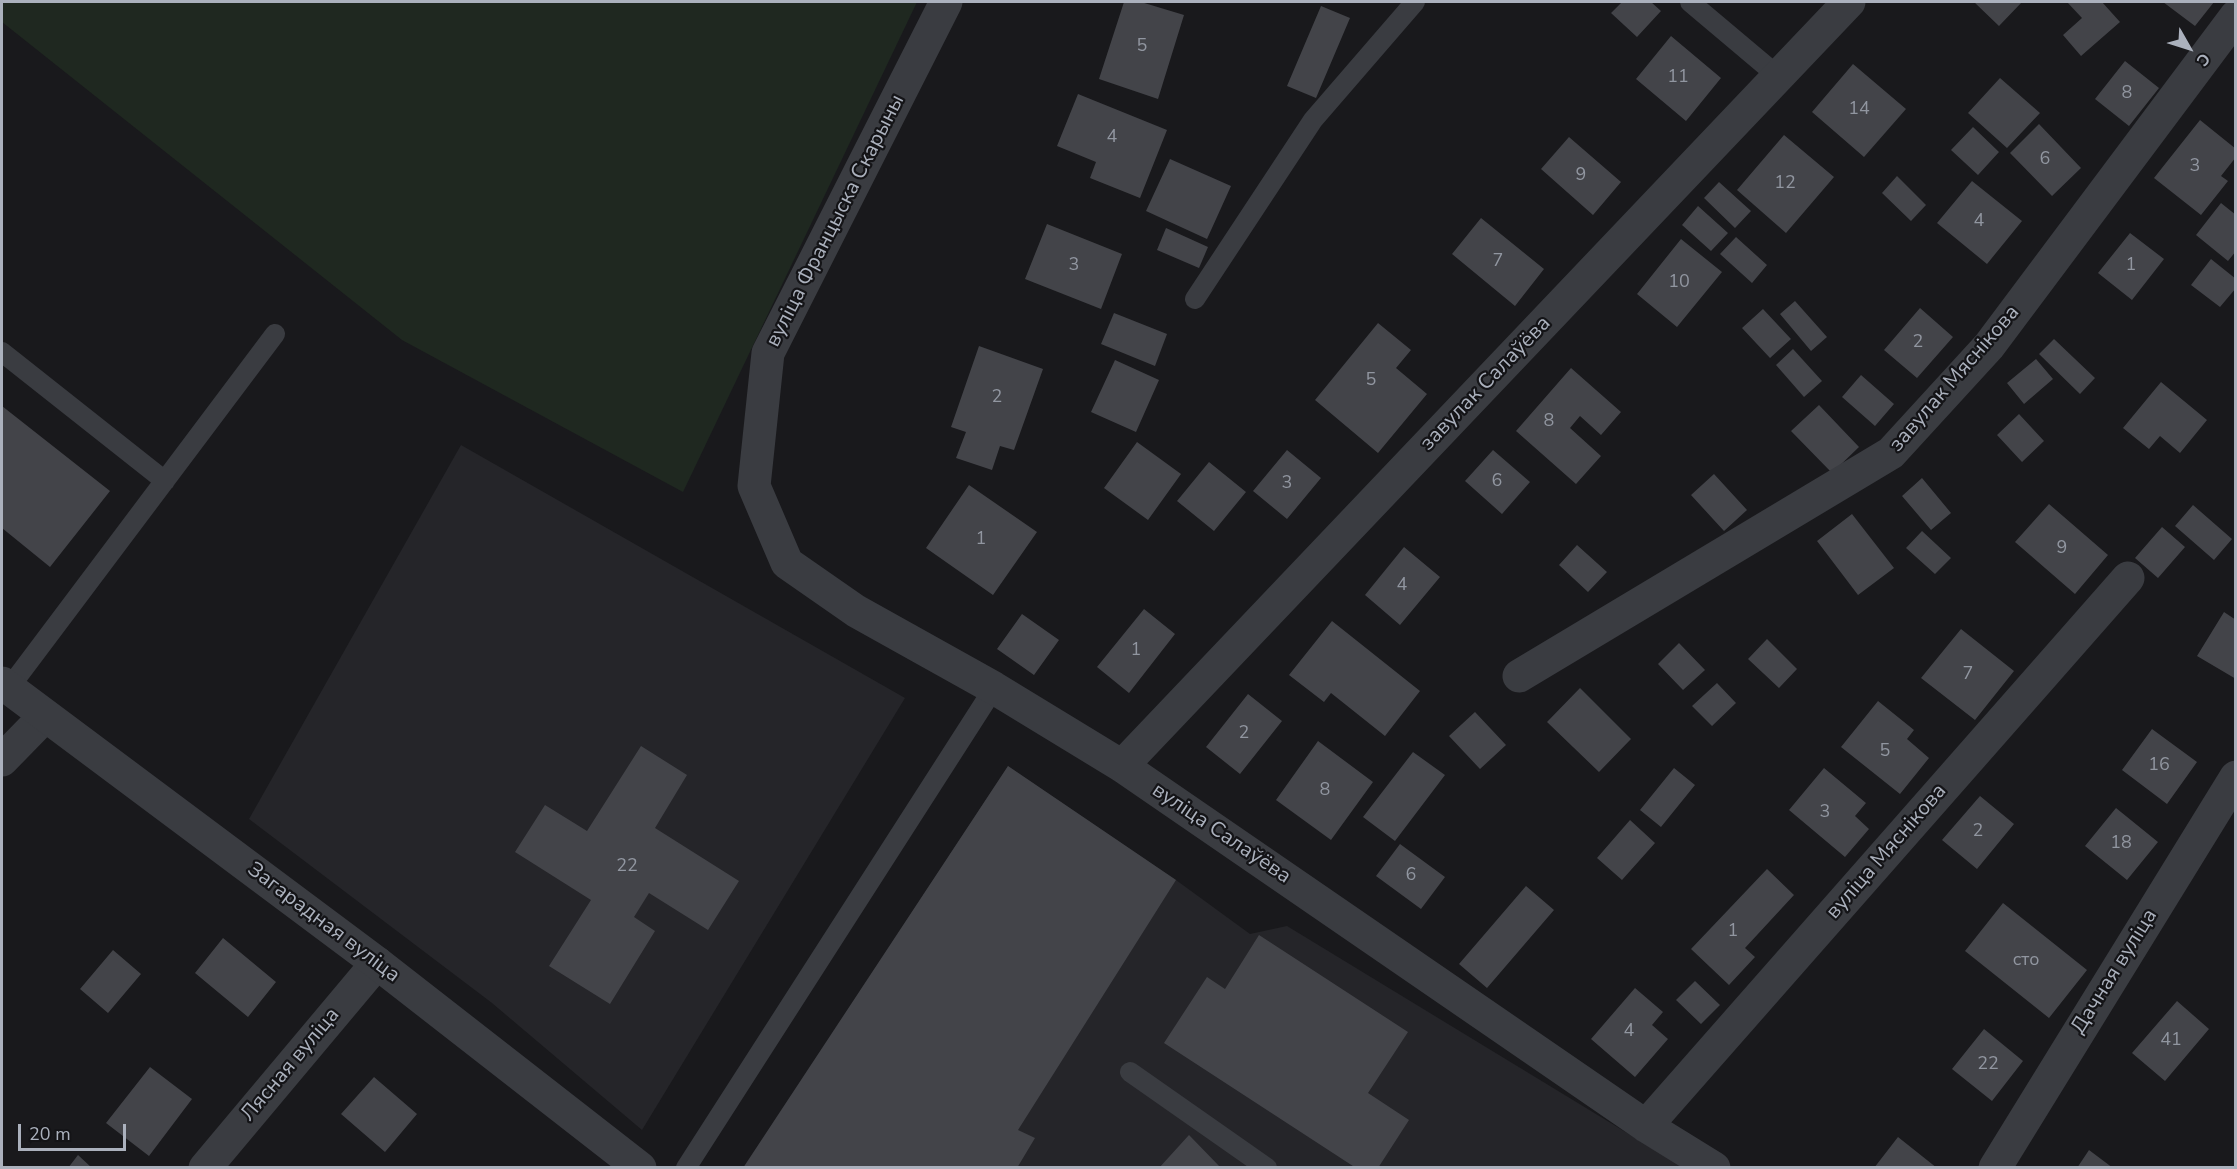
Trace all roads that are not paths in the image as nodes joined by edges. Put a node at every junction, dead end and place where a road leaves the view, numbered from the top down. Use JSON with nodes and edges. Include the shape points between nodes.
{"nodes":[{"id":1,"x":946,"y":2,"type":"edge"},
{"id":2,"x":1415,"y":2,"type":"edge"},
{"id":3,"x":1690,"y":2,"type":"edge"},
{"id":4,"x":1850,"y":2,"type":"edge"},
{"id":5,"x":2235,"y":16,"type":"edge"},
{"id":6,"x":1779,"y":77,"type":"junction"},
{"id":7,"x":1195,"y":299,"type":"dead end"},
{"id":8,"x":275,"y":334,"type":"dead end"},
{"id":9,"x":2,"y":352,"type":"edge"},
{"id":10,"x":165,"y":481,"type":"junction"},
{"id":11,"x":754,"y":486,"type":"joint"},
{"id":12,"x":2128,"y":578,"type":"dead end"},
{"id":13,"x":1519,"y":676,"type":"dead end"},
{"id":14,"x":5,"y":686,"type":"edge"},
{"id":15,"x":994,"y":688,"type":"junction"},
{"id":16,"x":45,"y":716,"type":"junction"},
{"id":17,"x":2,"y":760,"type":"edge"},
{"id":18,"x":1122,"y":766,"type":"junction"},
{"id":19,"x":2235,"y":777,"type":"edge"},
{"id":20,"x":377,"y":963,"type":"junction"},
{"id":21,"x":1130,"y":1072,"type":"dead end"},
{"id":22,"x":1646,"y":1126,"type":"junction"},
{"id":23,"x":206,"y":1167,"type":"edge"},
{"id":24,"x":640,"y":1167,"type":"edge"},
{"id":25,"x":686,"y":1167,"type":"edge"},
{"id":26,"x":1267,"y":1167,"type":"edge"},
{"id":27,"x":1714,"y":1167,"type":"edge"},
{"id":28,"x":1995,"y":1167,"type":"edge"}],
"edges":[{"from":1,"to":11,"type":"street","name":"вуліца Францыска Скарыны","via":[[768,353]]},
{"from":2,"to":7,"type":"lane","via":[[1313,120]]},
{"from":3,"to":6,"type":"lane"},
{"from":4,"to":6,"type":"street","name":"завулак Салаўёва"},
{"from":5,"to":13,"type":"street","name":"завулак Мяснікова","via":[[1989,346],[1891,453]]},
{"from":6,"to":18,"type":"street","name":"завулак Салаўёва"},
{"from":8,"to":10,"type":"lane"},
{"from":9,"to":10,"type":"lane"},
{"from":10,"to":14,"type":"lane"},
{"from":11,"to":15,"type":"street","name":"вуліца Салаўёва","via":[[787,562],[856,612]]},
{"from":12,"to":22,"type":"street","name":"вуліца Мяснікова"},
{"from":14,"to":16,"type":"street","name":"Загарадная вуліца"},
{"from":15,"to":18,"type":"street","name":"вуліца Салаўёва"},
{"from":15,"to":25,"type":"lane"},
{"from":16,"to":17,"type":"street"},
{"from":16,"to":20,"type":"street","name":"Загарадная вуліца"},
{"from":18,"to":22,"type":"street","name":"вуліца Салаўёва"},
{"from":19,"to":28,"type":"street","name":"Дачная вуліца"},
{"from":20,"to":23,"type":"street","name":"Лясная вуліца"},
{"from":20,"to":24,"type":"street","name":"Загарадная вуліца"},
{"from":21,"to":26,"type":"lane"},
{"from":22,"to":27,"type":"street","name":"вуліца Салаўёва"}]}
